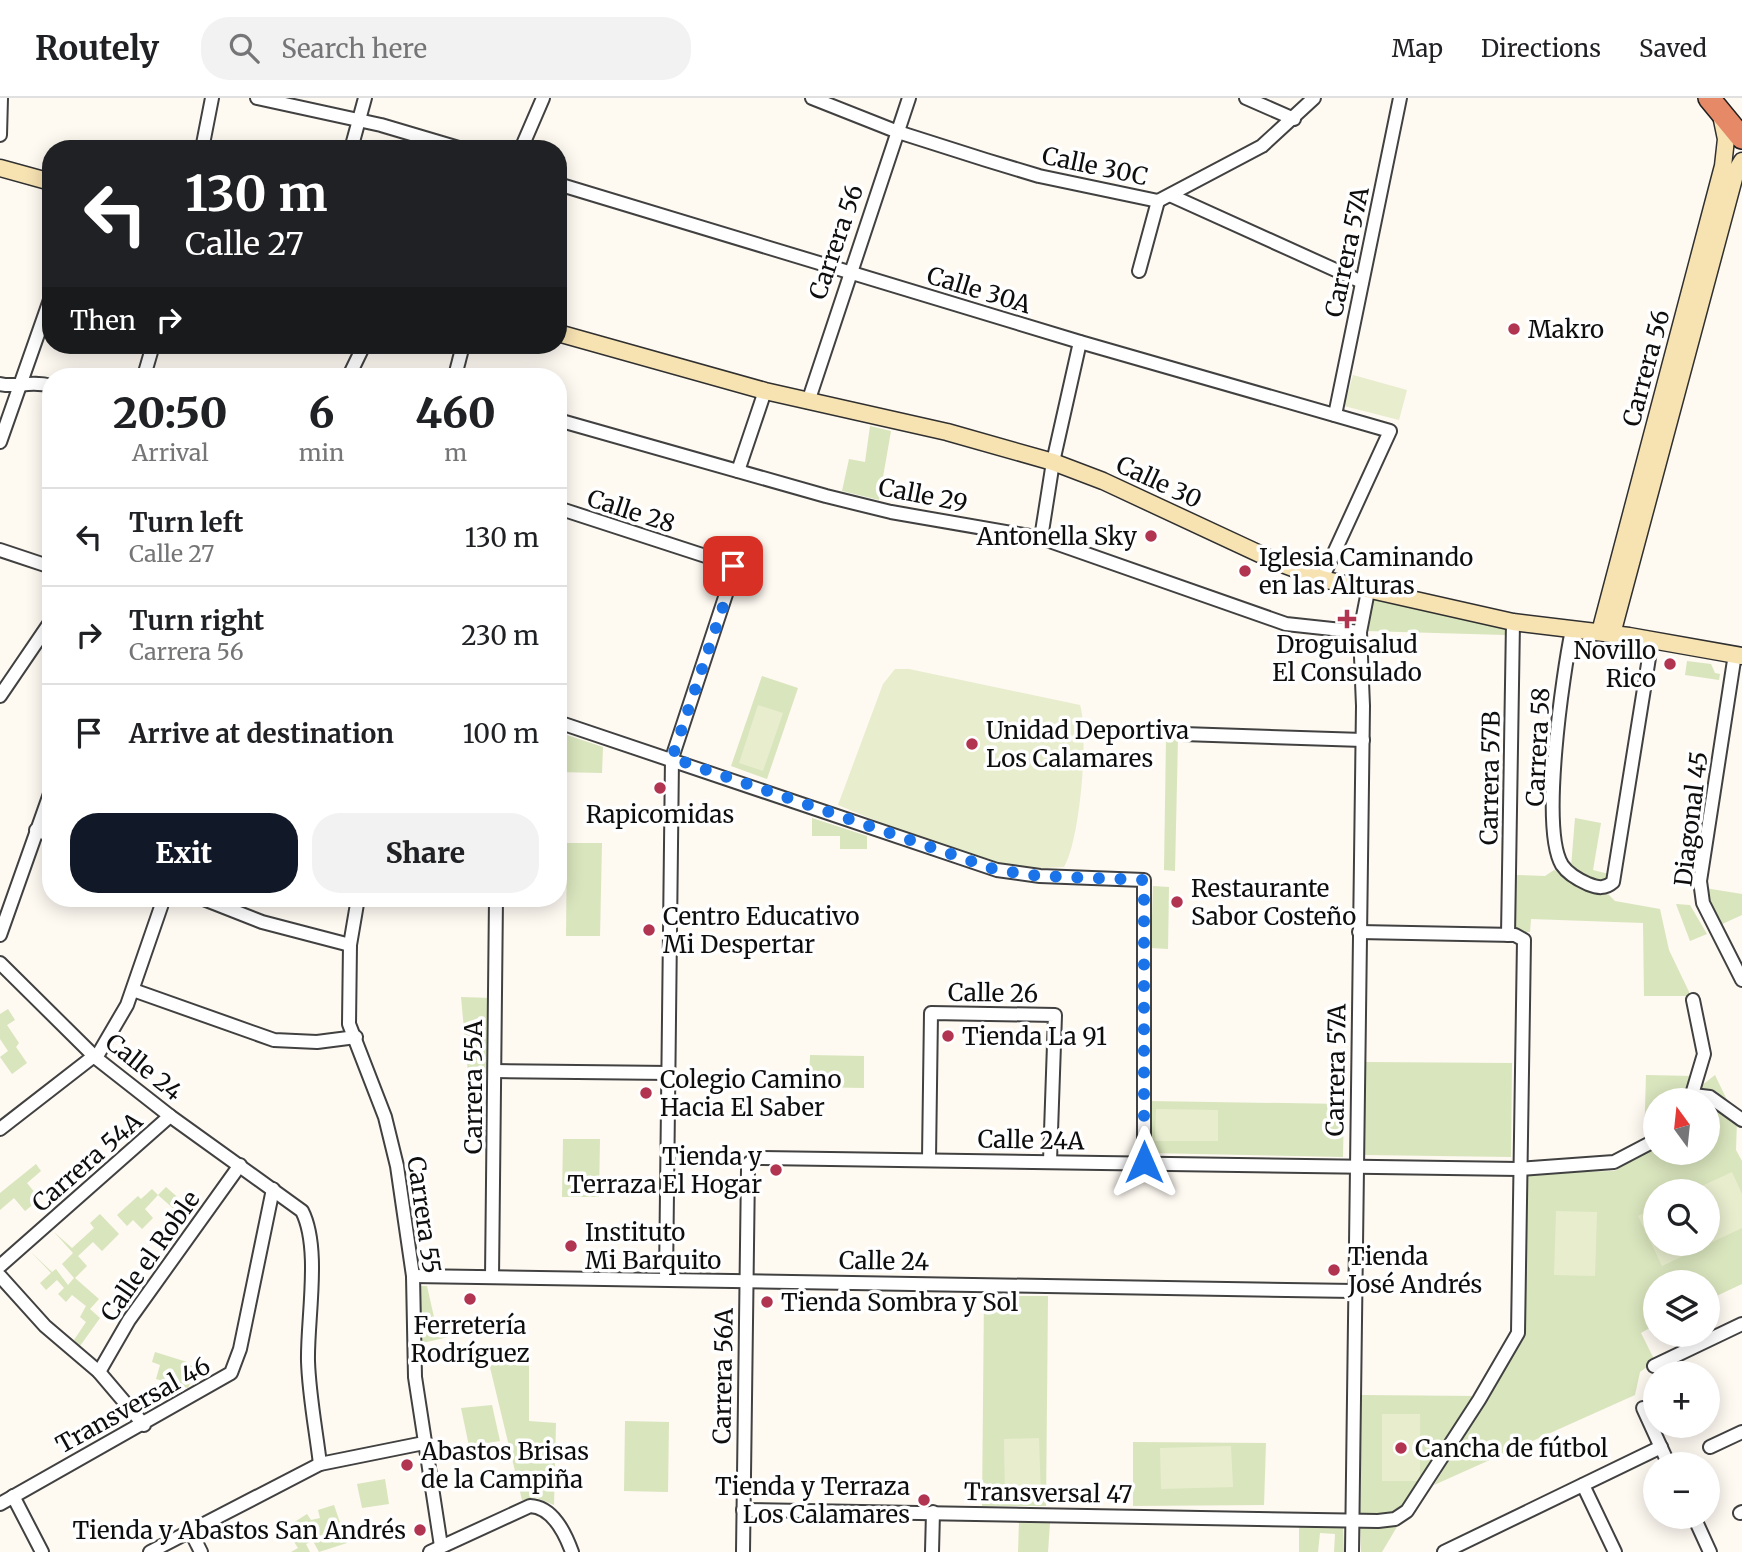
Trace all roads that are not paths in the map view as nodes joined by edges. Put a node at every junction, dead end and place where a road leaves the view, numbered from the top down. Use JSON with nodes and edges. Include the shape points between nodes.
{"nodes":[{"id":1,"x":1,"y":98,"type":"edge"},
{"id":2,"x":212,"y":98,"type":"edge"},
{"id":3,"x":257,"y":98,"type":"edge"},
{"id":4,"x":365,"y":98,"type":"edge"},
{"id":5,"x":543,"y":98,"type":"edge"},
{"id":6,"x":813,"y":98,"type":"edge"},
{"id":7,"x":909,"y":98,"type":"edge"},
{"id":8,"x":1246,"y":98,"type":"edge"},
{"id":9,"x":1314,"y":98,"type":"edge"},
{"id":10,"x":1400,"y":98,"type":"edge"},
{"id":11,"x":1715,"y":106,"type":"edge"},
{"id":12,"x":1294,"y":120,"type":"junction"},
{"id":13,"x":359,"y":121,"type":"junction"},
{"id":14,"x":898,"y":132,"type":"junction"},
{"id":15,"x":0,"y":135,"type":"edge"},
{"id":16,"x":1742,"y":138,"type":"edge"},
{"id":17,"x":204,"y":140,"type":"edge"},
{"id":18,"x":354,"y":140,"type":"edge"},
{"id":19,"x":429,"y":140,"type":"edge"},
{"id":20,"x":525,"y":140,"type":"edge"},
{"id":21,"x":1742,"y":161,"type":"edge"},
{"id":22,"x":0,"y":168,"type":"edge"},
{"id":23,"x":42,"y":180,"type":"edge"},
{"id":24,"x":567,"y":187,"type":"edge"},
{"id":25,"x":1172,"y":196,"type":"junction"},
{"id":26,"x":1158,"y":201,"type":"junction"},
{"id":27,"x":1139,"y":271,"type":"dead end"},
{"id":28,"x":849,"y":272,"type":"junction"},
{"id":29,"x":1362,"y":282,"type":"junction"},
{"id":30,"x":42,"y":322,"type":"edge"},
{"id":31,"x":567,"y":336,"type":"edge"},
{"id":32,"x":1080,"y":342,"type":"junction"},
{"id":33,"x":20,"y":383,"type":"junction"},
{"id":34,"x":42,"y":383,"type":"edge"},
{"id":35,"x":0,"y":384,"type":"edge"},
{"id":36,"x":765,"y":391,"type":"junction"},
{"id":37,"x":808,"y":402,"type":"junction"},
{"id":38,"x":1335,"y":415,"type":"junction"},
{"id":39,"x":567,"y":423,"type":"edge"},
{"id":40,"x":0,"y":442,"type":"edge"},
{"id":41,"x":1053,"y":462,"type":"junction"},
{"id":42,"x":738,"y":471,"type":"junction"},
{"id":43,"x":567,"y":512,"type":"edge"},
{"id":44,"x":1041,"y":538,"type":"junction"},
{"id":45,"x":0,"y":550,"type":"edge"},
{"id":46,"x":42,"y":564,"type":"edge"},
{"id":47,"x":1322,"y":579,"type":"junction"},
{"id":48,"x":1368,"y":591,"type":"junction"},
{"id":49,"x":1513,"y":622,"type":"junction"},
{"id":50,"x":1572,"y":630,"type":"junction"},
{"id":51,"x":42,"y":632,"type":"edge"},
{"id":52,"x":1360,"y":632,"type":"junction"},
{"id":53,"x":1606,"y":633,"type":"junction"},
{"id":54,"x":1652,"y":639,"type":"junction"},
{"id":55,"x":1738,"y":655,"type":"edge"},
{"id":56,"x":6,"y":676,"type":"edge"},
{"id":57,"x":0,"y":696,"type":"edge"},
{"id":58,"x":567,"y":725,"type":"edge"},
{"id":59,"x":1183,"y":734,"type":"dead end"},
{"id":60,"x":1363,"y":740,"type":"junction"},
{"id":61,"x":672,"y":758,"type":"junction"},
{"id":62,"x":42,"y":814,"type":"edge"},
{"id":63,"x":36,"y":830,"type":"junction"},
{"id":64,"x":42,"y":832,"type":"edge"},
{"id":65,"x":161,"y":907,"type":"edge"},
{"id":66,"x":224,"y":907,"type":"edge"},
{"id":67,"x":356,"y":907,"type":"edge"},
{"id":68,"x":496,"y":907,"type":"edge"},
{"id":69,"x":1359,"y":932,"type":"junction"},
{"id":70,"x":0,"y":935,"type":"edge"},
{"id":71,"x":1508,"y":935,"type":"junction"},
{"id":72,"x":350,"y":945,"type":"junction"},
{"id":73,"x":0,"y":962,"type":"edge"},
{"id":74,"x":1742,"y":980,"type":"edge"},
{"id":75,"x":133,"y":990,"type":"junction"},
{"id":76,"x":1693,"y":1000,"type":"dead end"},
{"id":77,"x":356,"y":1037,"type":"junction"},
{"id":78,"x":95,"y":1057,"type":"junction"},
{"id":79,"x":495,"y":1071,"type":"junction"},
{"id":80,"x":670,"y":1073,"type":"junction"},
{"id":81,"x":1694,"y":1088,"type":"edge"},
{"id":82,"x":1720,"y":1103,"type":"edge"},
{"id":83,"x":170,"y":1116,"type":"junction"},
{"id":84,"x":1742,"y":1120,"type":"edge"},
{"id":85,"x":0,"y":1129,"type":"edge"},
{"id":86,"x":1643,"y":1147,"type":"edge"},
{"id":87,"x":929,"y":1159,"type":"junction"},
{"id":88,"x":752,"y":1160,"type":"joint"},
{"id":89,"x":1050,"y":1161,"type":"junction"},
{"id":90,"x":1144,"y":1162,"type":"junction"},
{"id":91,"x":1354,"y":1165,"type":"junction"},
{"id":92,"x":240,"y":1166,"type":"junction"},
{"id":93,"x":1519,"y":1169,"type":"junction"},
{"id":94,"x":274,"y":1189,"type":"junction"},
{"id":95,"x":0,"y":1266,"type":"edge"},
{"id":96,"x":0,"y":1276,"type":"edge"},
{"id":97,"x":413,"y":1276,"type":"junction"},
{"id":98,"x":492,"y":1277,"type":"junction"},
{"id":99,"x":667,"y":1279,"type":"junction"},
{"id":100,"x":745,"y":1280,"type":"junction"},
{"id":101,"x":1354,"y":1292,"type":"junction"},
{"id":102,"x":1742,"y":1324,"type":"edge"},
{"id":103,"x":1664,"y":1361,"type":"edge"},
{"id":104,"x":99,"y":1372,"type":"junction"},
{"id":105,"x":144,"y":1425,"type":"junction"},
{"id":106,"x":1742,"y":1432,"type":"edge"},
{"id":107,"x":1657,"y":1438,"type":"edge"},
{"id":108,"x":424,"y":1443,"type":"junction"},
{"id":109,"x":1661,"y":1447,"type":"junction"},
{"id":110,"x":1710,"y":1447,"type":"dead end"},
{"id":111,"x":1663,"y":1452,"type":"edge"},
{"id":112,"x":320,"y":1464,"type":"junction"},
{"id":113,"x":1583,"y":1485,"type":"junction"},
{"id":114,"x":13,"y":1496,"type":"junction"},
{"id":115,"x":0,"y":1504,"type":"edge"},
{"id":116,"x":743,"y":1510,"type":"junction"},
{"id":117,"x":933,"y":1512,"type":"junction"},
{"id":118,"x":1352,"y":1518,"type":"junction"},
{"id":119,"x":1699,"y":1529,"type":"edge"},
{"id":120,"x":191,"y":1532,"type":"junction"},
{"id":121,"x":434,"y":1550,"type":"edge"},
{"id":122,"x":42,"y":1552,"type":"edge"},
{"id":123,"x":150,"y":1552,"type":"edge"},
{"id":124,"x":201,"y":1552,"type":"edge"},
{"id":125,"x":572,"y":1552,"type":"edge"},
{"id":126,"x":743,"y":1552,"type":"edge"},
{"id":127,"x":932,"y":1552,"type":"edge"},
{"id":128,"x":1352,"y":1552,"type":"edge"},
{"id":129,"x":1444,"y":1552,"type":"edge"},
{"id":130,"x":1615,"y":1552,"type":"edge"},
{"id":131,"x":1710,"y":1552,"type":"edge"}],
"edges":[{"from":1,"to":15,"type":"street"},
{"from":2,"to":17,"type":"street"},
{"from":3,"to":13,"type":"street"},
{"from":4,"to":13,"type":"street"},
{"from":5,"to":20,"type":"street"},
{"from":6,"to":14,"type":"street","name":"Calle 30C"},
{"from":7,"to":14,"type":"street","name":"Carrera 56"},
{"from":8,"to":12,"type":"street"},
{"from":9,"to":12,"type":"street"},
{"from":10,"to":29,"type":"street","name":"Carrera 57A"},
{"from":11,"to":16,"type":"highway"},
{"from":11,"to":53,"type":"main road","name":"Carrera 56","via":[[1726,139],[1723,166]]},
{"from":12,"to":25,"type":"street","via":[[1262,146]]},
{"from":13,"to":18,"type":"street"},
{"from":13,"to":19,"type":"street"},
{"from":14,"to":26,"type":"street","name":"Calle 30C","via":[[1039,176]]},
{"from":14,"to":28,"type":"street","name":"Carrera 56"},
{"from":21,"to":53,"type":"main road","name":"Carrera 56"},
{"from":22,"to":23,"type":"main road"},
{"from":24,"to":28,"type":"street","name":"Calle 30A"},
{"from":25,"to":26,"type":"street","name":"Calle 30C"},
{"from":25,"to":29,"type":"street","name":"Calle 30C"},
{"from":26,"to":27,"type":"street"},
{"from":28,"to":32,"type":"street","name":"Calle 30A"},
{"from":28,"to":37,"type":"street","name":"Carrera 56"},
{"from":29,"to":38,"type":"street","name":"Carrera 57A"},
{"from":30,"to":33,"type":"street"},
{"from":31,"to":36,"type":"main road","name":"Calle 30"},
{"from":32,"to":38,"type":"street","name":"Calle 30A"},
{"from":32,"to":41,"type":"street"},
{"from":33,"to":34,"type":"street"},
{"from":33,"to":35,"type":"street"},
{"from":33,"to":40,"type":"street"},
{"from":36,"to":37,"type":"main road","name":"Calle 30"},
{"from":36,"to":42,"type":"street"},
{"from":37,"to":41,"type":"main road","name":"Calle 30","via":[[947,432]]},
{"from":38,"to":47,"type":"street","name":"Calle 30A","via":[[1390,431]]},
{"from":39,"to":42,"type":"street","name":"Calle 29"},
{"from":41,"to":44,"type":"street"},
{"from":41,"to":47,"type":"main road","name":"Calle 30"},
{"from":42,"to":44,"type":"street","name":"Calle 29","via":[[891,512]]},
{"from":43,"to":61,"type":"street","name":"Calle 28","via":[[730,564],[733,575]]},
{"from":44,"to":52,"type":"street","name":"Calle 29","via":[[1286,624]]},
{"from":45,"to":46,"type":"street"},
{"from":47,"to":48,"type":"main road","name":"Calle 30"},
{"from":48,"to":49,"type":"main road","name":"Calle 30"},
{"from":48,"to":52,"type":"street","name":"Carrera 57A"},
{"from":49,"to":50,"type":"main road","name":"Calle 30"},
{"from":49,"to":71,"type":"street","name":"Carrera 57B"},
{"from":50,"to":53,"type":"main road","name":"Calle 30"},
{"from":50,"to":54,"type":"street","name":"Carrera 58","via":[[1556,730],[1555,813],[1563,866],[1597,887],[1613,882]]},
{"from":51,"to":56,"type":"street"},
{"from":52,"to":60,"type":"street","name":"Carrera 57A"},
{"from":53,"to":54,"type":"main road","name":"Calle 30"},
{"from":54,"to":55,"type":"main road","name":"Calle 30"},
{"from":55,"to":74,"type":"street","name":"Diagonal 45","via":[[1700,881],[1703,903]]},
{"from":56,"to":57,"type":"street"},
{"from":58,"to":61,"type":"street"},
{"from":59,"to":60,"type":"street"},
{"from":60,"to":69,"type":"street","name":"Carrera 57A"},
{"from":61,"to":80,"type":"street"},
{"from":61,"to":90,"type":"street","via":[[997,870],[1029,876],[1144,880]]},
{"from":62,"to":63,"type":"street"},
{"from":63,"to":64,"type":"street"},
{"from":63,"to":70,"type":"street"},
{"from":65,"to":75,"type":"street"},
{"from":66,"to":72,"type":"street"},
{"from":67,"to":72,"type":"street","name":"Carrera 55"},
{"from":68,"to":79,"type":"street","name":"Carrera 55A"},
{"from":69,"to":71,"type":"street"},
{"from":69,"to":91,"type":"street","name":"Carrera 57A"},
{"from":71,"to":93,"type":"street","via":[[1521,936],[1524,943]]},
{"from":72,"to":77,"type":"street","name":"Carrera 55","via":[[349,1024]]},
{"from":73,"to":78,"type":"street","name":"Calle 24"},
{"from":75,"to":77,"type":"street","via":[[274,1040],[317,1042]]},
{"from":75,"to":78,"type":"street"},
{"from":76,"to":81,"type":"street","via":[[1704,1054]]},
{"from":77,"to":97,"type":"street","name":"Carrera 55","via":[[391,1141]]},
{"from":78,"to":83,"type":"street","name":"Calle 24"},
{"from":78,"to":85,"type":"street"},
{"from":79,"to":80,"type":"street"},
{"from":79,"to":98,"type":"street","name":"Carrera 55A"},
{"from":80,"to":99,"type":"street"},
{"from":82,"to":84,"type":"street"},
{"from":83,"to":92,"type":"street","name":"Calle 24"},
{"from":83,"to":95,"type":"street","name":"Carrera 54A"},
{"from":86,"to":93,"type":"street","name":"Calle 24A","via":[[1614,1162]]},
{"from":87,"to":88,"type":"street","name":"Calle 24A","via":[[762,1156]]},
{"from":87,"to":89,"type":"street","name":"Calle 24A"},
{"from":87,"to":89,"type":"street","name":"Calle 26","via":[[931,1013],[1055,1015]]},
{"from":88,"to":100,"type":"street","name":"Carrera 56A"},
{"from":89,"to":90,"type":"street","name":"Calle 24A"},
{"from":90,"to":91,"type":"street","name":"Calle 24A"},
{"from":91,"to":93,"type":"street","name":"Calle 24A"},
{"from":91,"to":101,"type":"street","name":"Carrera 57A"},
{"from":92,"to":94,"type":"street","name":"Calle 24"},
{"from":92,"to":104,"type":"street","name":"Calle el Roble","via":[[129,1320]]},
{"from":93,"to":118,"type":"street","name":"Transversal 47","via":[[1518,1333],[1413,1504],[1390,1521]]},
{"from":94,"to":105,"type":"street","name":"Transversal 46","via":[[233,1369],[228,1377]]},
{"from":94,"to":112,"type":"street","name":"Calle 24","via":[[302,1211],[308,1226],[308,1364]]},
{"from":96,"to":104,"type":"street","via":[[46,1326]]},
{"from":97,"to":98,"type":"street","name":"Calle 24"},
{"from":97,"to":108,"type":"street","name":"Carrera 55","via":[[415,1377]]},
{"from":98,"to":99,"type":"street","name":"Calle 24"},
{"from":99,"to":100,"type":"street","name":"Calle 24"},
{"from":100,"to":101,"type":"street","name":"Calle 24"},
{"from":100,"to":116,"type":"street","name":"Carrera 56A"},
{"from":101,"to":118,"type":"street","name":"Carrera 57A"},
{"from":102,"to":103,"type":"street"},
{"from":104,"to":105,"type":"street"},
{"from":105,"to":114,"type":"street","name":"Transversal 46"},
{"from":106,"to":110,"type":"street"},
{"from":107,"to":109,"type":"street"},
{"from":108,"to":112,"type":"street"},
{"from":108,"to":121,"type":"street","name":"Carrera 55"},
{"from":109,"to":111,"type":"street"},
{"from":109,"to":113,"type":"street"},
{"from":112,"to":120,"type":"street"},
{"from":113,"to":129,"type":"street"},
{"from":113,"to":130,"type":"street"},
{"from":114,"to":115,"type":"street","name":"Transversal 46"},
{"from":114,"to":122,"type":"street"},
{"from":116,"to":117,"type":"street","name":"Transversal 47"},
{"from":116,"to":126,"type":"street","name":"Carrera 56A"},
{"from":117,"to":118,"type":"street","name":"Transversal 47"},
{"from":117,"to":127,"type":"street"},
{"from":118,"to":128,"type":"street","name":"Carrera 57A"},
{"from":119,"to":131,"type":"street"},
{"from":120,"to":123,"type":"street"},
{"from":120,"to":124,"type":"street"},
{"from":121,"to":125,"type":"street","via":[[530,1506],[549,1513]]}]}
